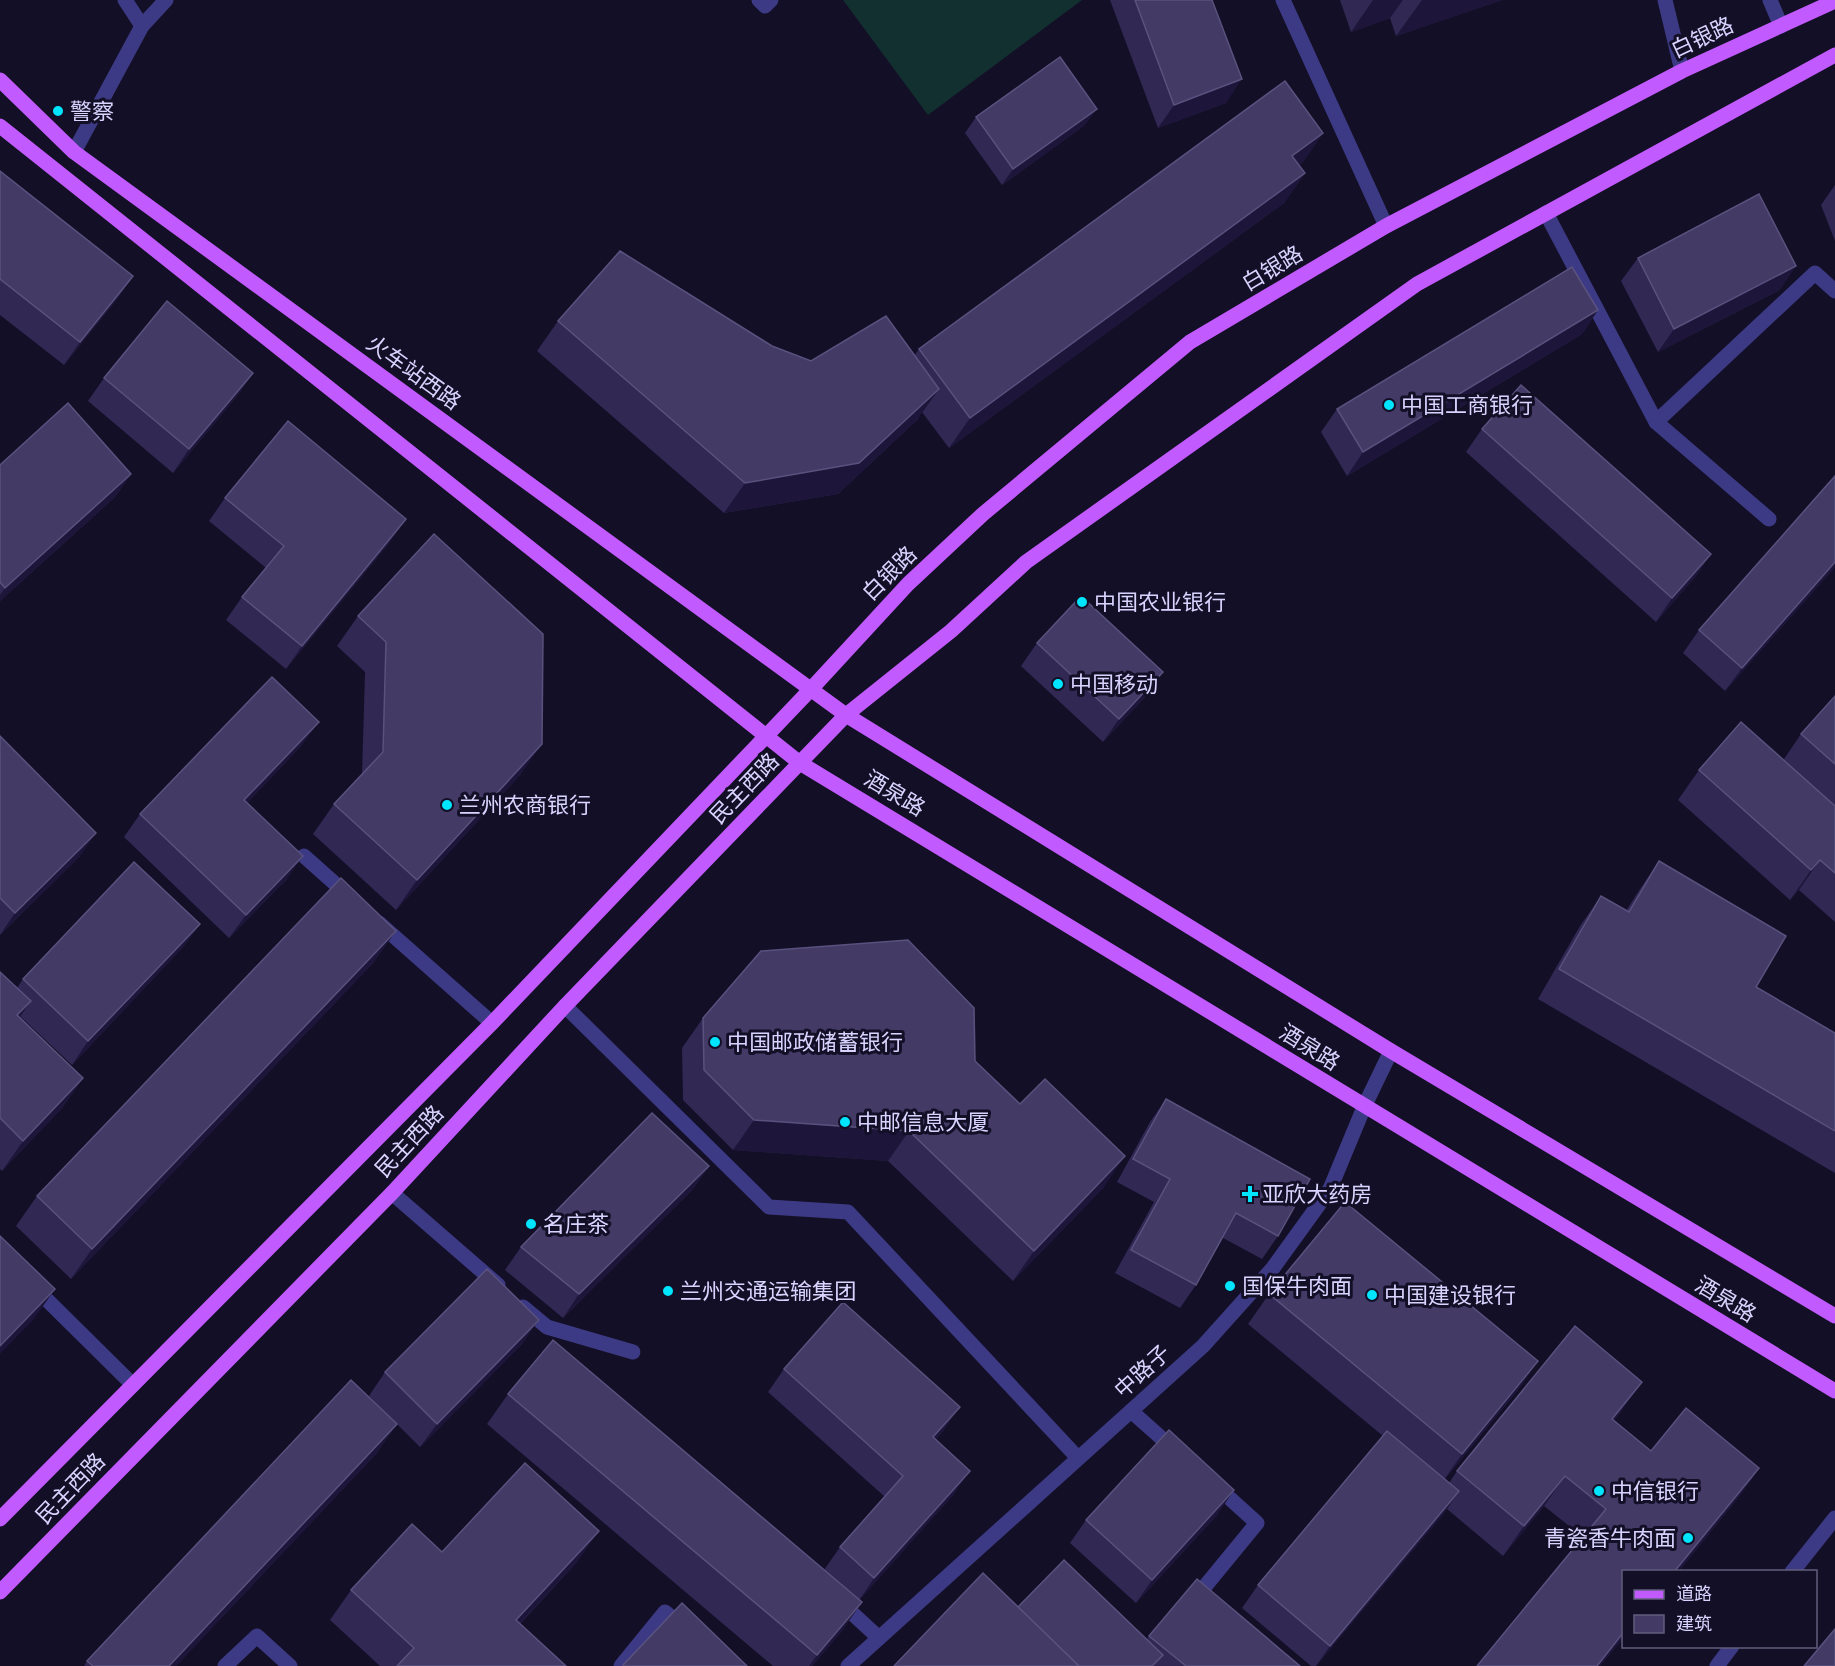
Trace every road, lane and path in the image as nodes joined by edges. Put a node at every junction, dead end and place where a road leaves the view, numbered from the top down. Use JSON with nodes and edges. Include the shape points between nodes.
{"nodes":[{"id":1,"x":125,"y":0,"type":"edge"},
{"id":2,"x":166,"y":0,"type":"edge"},
{"id":3,"x":759,"y":0,"type":"edge"},
{"id":4,"x":771,"y":0,"type":"edge"},
{"id":5,"x":1283,"y":0,"type":"edge"},
{"id":6,"x":1665,"y":0,"type":"edge"},
{"id":7,"x":1770,"y":0,"type":"edge"},
{"id":8,"x":1835,"y":1,"type":"edge"},
{"id":9,"x":142,"y":26,"type":"junction"},
{"id":10,"x":1781,"y":26,"type":"junction"},
{"id":11,"x":1835,"y":55,"type":"edge"},
{"id":12,"x":1682,"y":71,"type":"junction"},
{"id":13,"x":0,"y":80,"type":"edge"},
{"id":14,"x":0,"y":126,"type":"edge"},
{"id":15,"x":74,"y":152,"type":"junction"},
{"id":16,"x":1546,"y":213,"type":"junction"},
{"id":17,"x":1386,"y":226,"type":"junction"},
{"id":18,"x":1835,"y":291,"type":"edge"},
{"id":19,"x":1656,"y":422,"type":"junction"},
{"id":20,"x":1769,"y":519,"type":"dead end"},
{"id":21,"x":812,"y":688,"type":"junction"},
{"id":22,"x":846,"y":715,"type":"junction"},
{"id":23,"x":766,"y":735,"type":"junction"},
{"id":24,"x":800,"y":763,"type":"junction"},
{"id":25,"x":304,"y":856,"type":"edge"},
{"id":26,"x":565,"y":1006,"type":"junction"},
{"id":27,"x":492,"y":1023,"type":"junction"},
{"id":28,"x":1391,"y":1051,"type":"junction"},
{"id":29,"x":1364,"y":1107,"type":"junction"},
{"id":30,"x":392,"y":1193,"type":"junction"},
{"id":31,"x":24,"y":1278,"type":"edge"},
{"id":32,"x":1835,"y":1316,"type":"edge"},
{"id":33,"x":633,"y":1352,"type":"dead end"},
{"id":34,"x":133,"y":1385,"type":"junction"},
{"id":35,"x":1835,"y":1391,"type":"edge"},
{"id":36,"x":1131,"y":1411,"type":"junction"},
{"id":37,"x":1078,"y":1458,"type":"junction"},
{"id":38,"x":1835,"y":1518,"type":"edge"},
{"id":39,"x":0,"y":1519,"type":"edge"},
{"id":40,"x":1794,"y":1570,"type":"edge"},
{"id":41,"x":1202,"y":1590,"type":"edge"},
{"id":42,"x":828,"y":1591,"type":"edge"},
{"id":43,"x":0,"y":1592,"type":"edge"},
{"id":44,"x":879,"y":1638,"type":"junction"},
{"id":45,"x":698,"y":1639,"type":"edge"},
{"id":46,"x":1731,"y":1648,"type":"edge"},
{"id":47,"x":225,"y":1666,"type":"edge"},
{"id":48,"x":290,"y":1666,"type":"edge"},
{"id":49,"x":621,"y":1666,"type":"edge"},
{"id":50,"x":848,"y":1666,"type":"edge"},
{"id":51,"x":1717,"y":1666,"type":"edge"}],
"edges":[{"from":1,"to":9,"type":"street"},
{"from":2,"to":9,"type":"street"},
{"from":3,"to":4,"type":"street","via":[[765,6]]},
{"from":5,"to":17,"type":"street"},
{"from":6,"to":12,"type":"street"},
{"from":7,"to":10,"type":"street"},
{"from":8,"to":10,"type":"main road","name":"白银路"},
{"from":9,"to":15,"type":"street"},
{"from":10,"to":12,"type":"main road","name":"白银路"},
{"from":11,"to":16,"type":"main road"},
{"from":12,"to":17,"type":"main road","name":"白银路"},
{"from":13,"to":15,"type":"main road","name":"火车站西路"},
{"from":14,"to":23,"type":"main road"},
{"from":15,"to":21,"type":"main road","name":"火车站西路"},
{"from":16,"to":19,"type":"street"},
{"from":16,"to":22,"type":"main road","via":[[1417,284],[1026,562],[951,631]]},
{"from":17,"to":21,"type":"main road","name":"白银路","via":[[1190,342],[983,514],[908,584]]},
{"from":18,"to":19,"type":"street","via":[[1815,273]]},
{"from":19,"to":20,"type":"street"},
{"from":21,"to":22,"type":"main road","name":"酒泉路"},
{"from":21,"to":23,"type":"main road","name":"民主西路"},
{"from":22,"to":24,"type":"main road","name":"民主西路"},
{"from":22,"to":28,"type":"main road","name":"酒泉路"},
{"from":23,"to":24,"type":"main road","name":"酒泉路"},
{"from":23,"to":27,"type":"main road","name":"民主西路"},
{"from":24,"to":26,"type":"main road","name":"民主西路"},
{"from":24,"to":29,"type":"main road","name":"酒泉路"},
{"from":25,"to":27,"type":"street"},
{"from":26,"to":30,"type":"main road","name":"民主西路"},
{"from":26,"to":37,"type":"street","via":[[769,1207],[848,1212]]},
{"from":27,"to":34,"type":"main road","name":"民主西路"},
{"from":28,"to":29,"type":"street","name":"中路子"},
{"from":28,"to":32,"type":"main road","name":"酒泉路"},
{"from":29,"to":35,"type":"main road","name":"酒泉路"},
{"from":29,"to":36,"type":"street","name":"中路子","via":[[1330,1189],[1273,1268],[1203,1346]]},
{"from":30,"to":33,"type":"street","via":[[547,1327]]},
{"from":30,"to":43,"type":"main road","name":"民主西路"},
{"from":31,"to":34,"type":"street"},
{"from":34,"to":39,"type":"main road","name":"民主西路"},
{"from":36,"to":37,"type":"street","name":"中路子"},
{"from":36,"to":41,"type":"street","via":[[1257,1523]]},
{"from":37,"to":44,"type":"street","name":"中路子"},
{"from":38,"to":40,"type":"street"},
{"from":42,"to":44,"type":"street"},
{"from":44,"to":50,"type":"street","name":"中路子"},
{"from":45,"to":49,"type":"street","via":[[665,1612]]},
{"from":46,"to":51,"type":"street"},
{"from":47,"to":48,"type":"street","via":[[257,1636]]}]}
